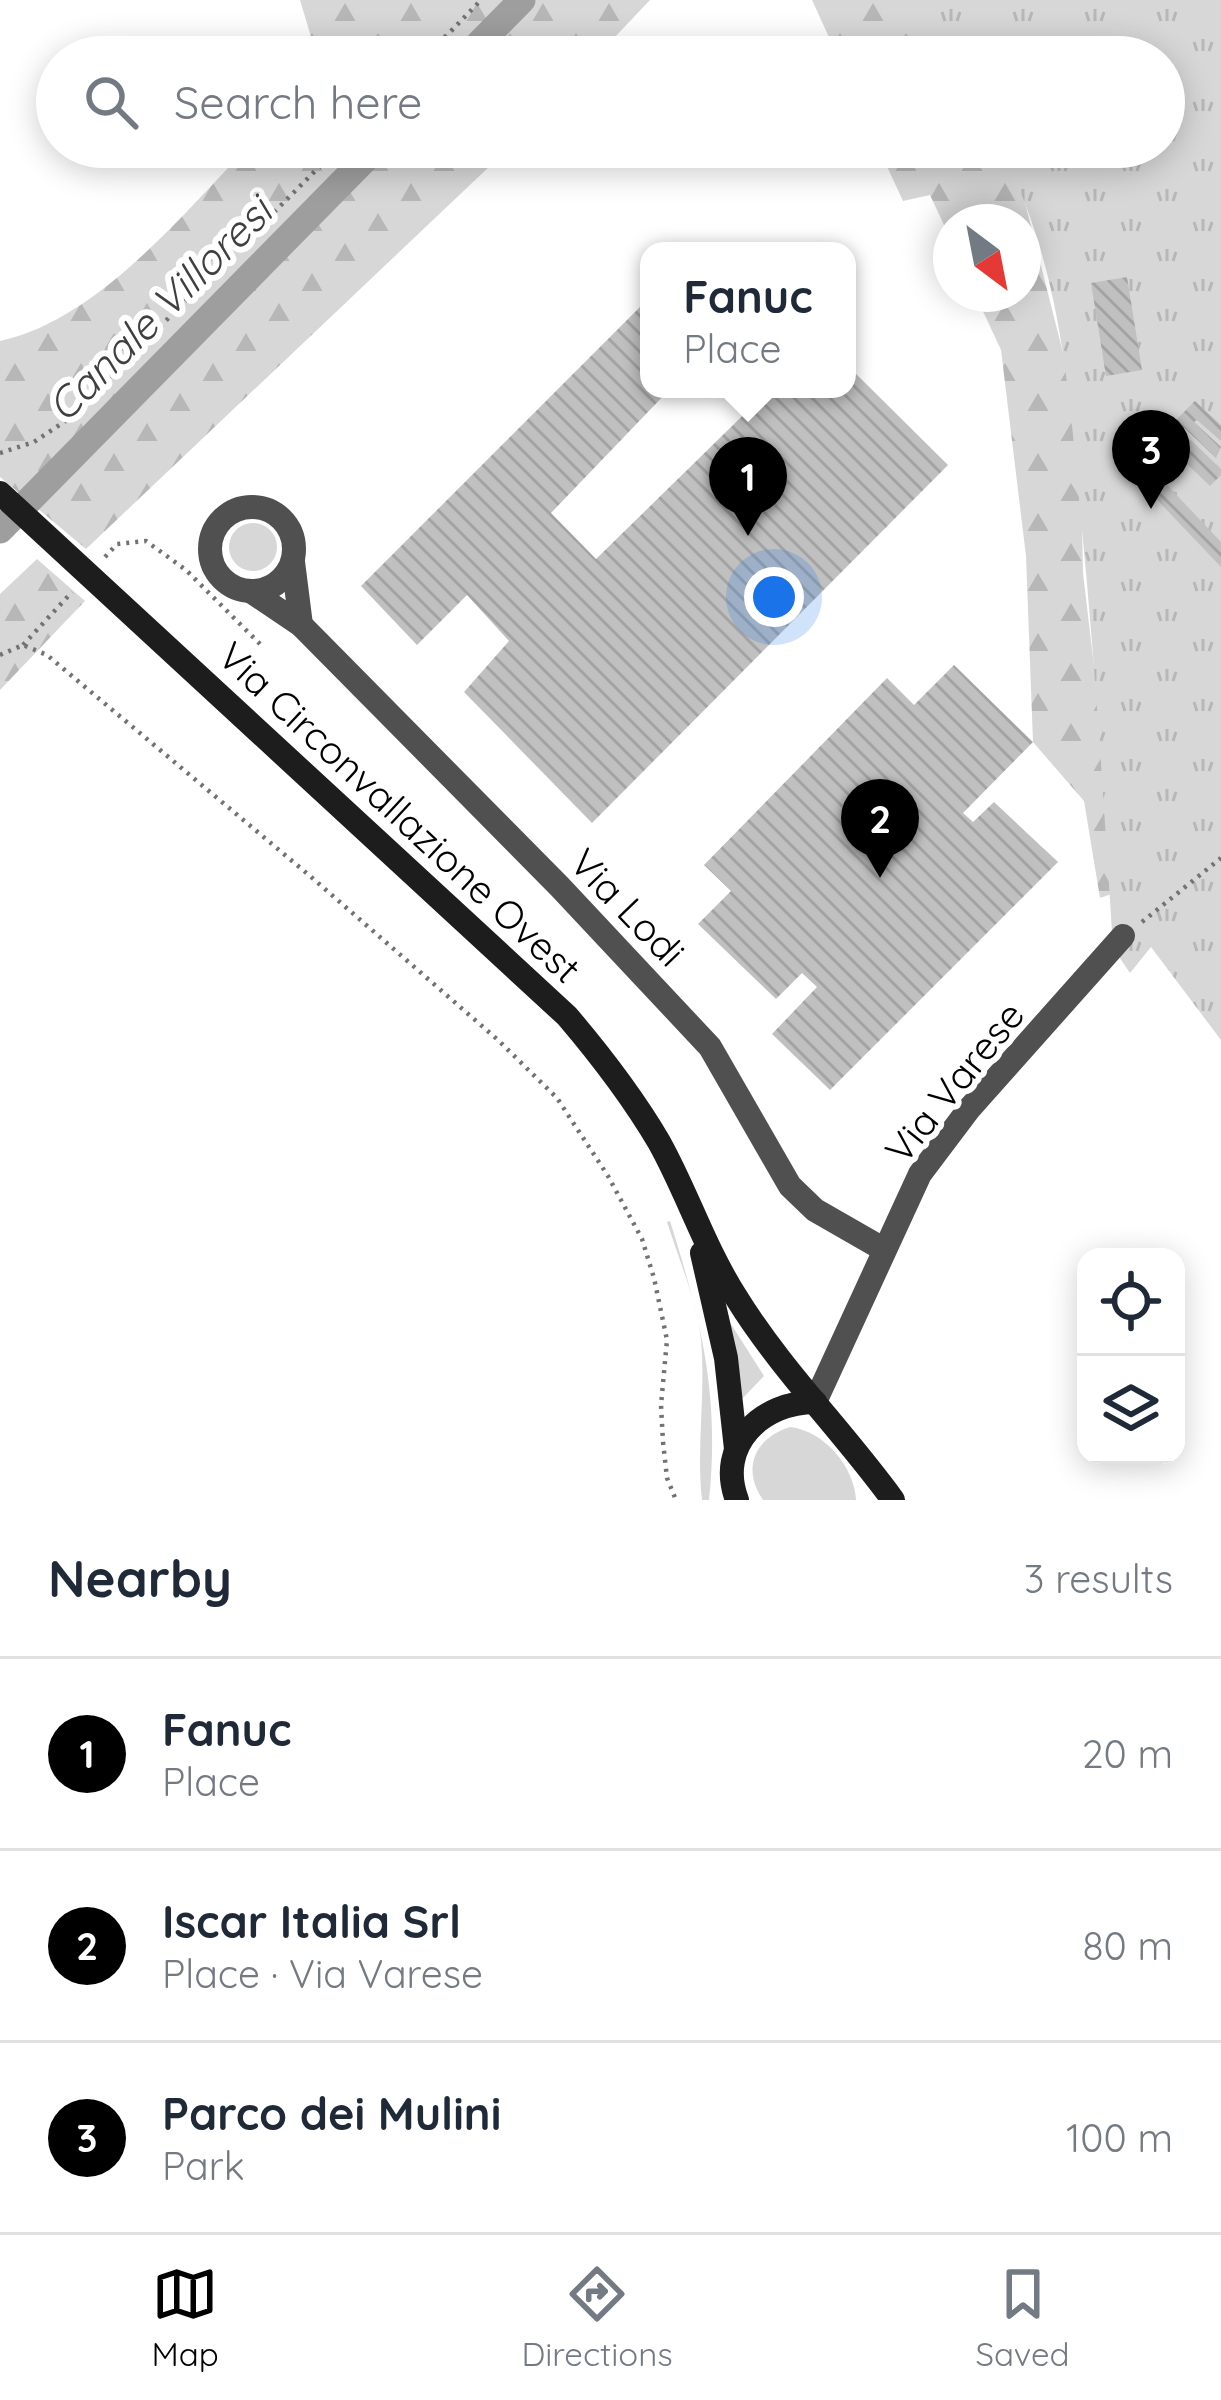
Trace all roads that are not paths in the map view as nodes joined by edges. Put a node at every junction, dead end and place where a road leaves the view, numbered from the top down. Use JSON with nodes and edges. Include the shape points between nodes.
{"nodes":[{"id":1,"x":0,"y":493,"type":"edge"},
{"id":2,"x":293,"y":562,"type":"junction"},
{"id":3,"x":252,"y":592,"type":"junction"},
{"id":4,"x":301,"y":625,"type":"junction"},
{"id":5,"x":1123,"y":936,"type":"road end"},
{"id":6,"x":697,"y":1228,"type":"junction"},
{"id":7,"x":883,"y":1250,"type":"junction"},
{"id":8,"x":814,"y":1402,"type":"junction"},
{"id":9,"x":736,"y":1449,"type":"junction"},
{"id":10,"x":731,"y":1495,"type":"edge"},
{"id":11,"x":887,"y":1496,"type":"edge"}],
"edges":[{"from":1,"to":6,"type":"main road","name":"Via Circonvallazione Ovest","via":[[568,1016],[620,1078]]},
{"from":2,"to":3,"type":"street","via":[[278,584]]},
{"from":2,"to":3,"type":"street","via":[[292,534],[274,512],[247,507],[221,520],[209,545],[216,572]]},
{"from":2,"to":4,"type":"street"},
{"from":3,"to":4,"type":"street","name":"Via Lodi"},
{"from":4,"to":7,"type":"street","name":"Via Lodi","via":[[710,1047],[790,1186]]},
{"from":5,"to":7,"type":"street","name":"Via Varese","via":[[969,1109],[920,1174]]},
{"from":6,"to":8,"type":"main road","via":[[737,1300]]},
{"from":6,"to":9,"type":"main road"},
{"from":7,"to":8,"type":"street","name":"Via Varese"},
{"from":8,"to":9,"type":"main road","via":[[770,1411]]},
{"from":8,"to":11,"type":"main road"},
{"from":9,"to":10,"type":"main road"}]}
